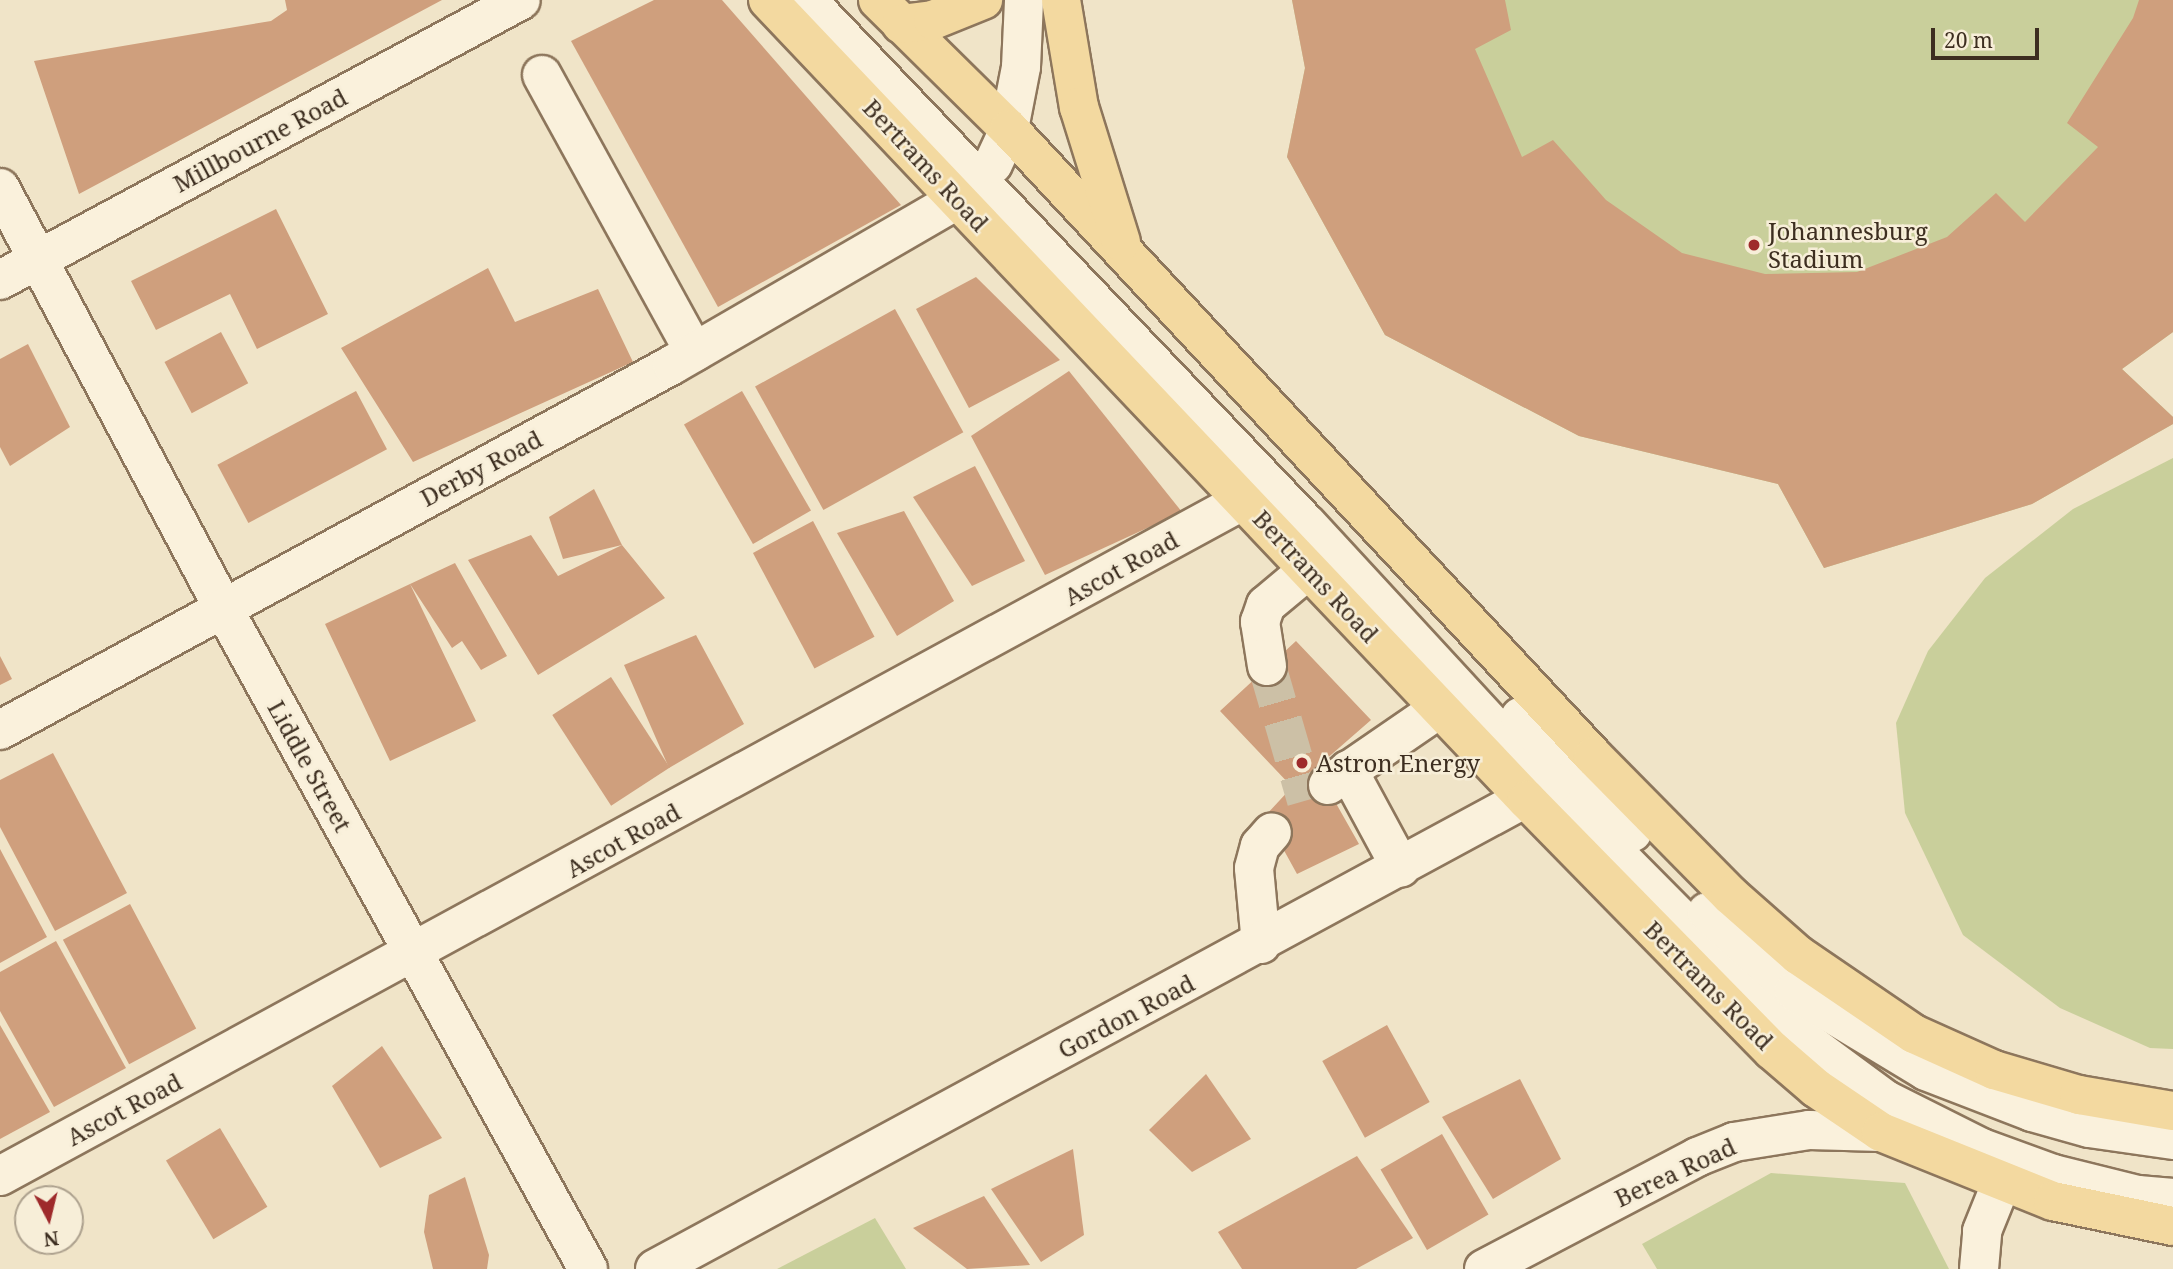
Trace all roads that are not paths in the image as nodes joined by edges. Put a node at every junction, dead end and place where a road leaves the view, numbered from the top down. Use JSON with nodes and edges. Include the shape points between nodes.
{"nodes":[{"id":1,"x":521,"y":0,"type":"edge"},
{"id":2,"x":768,"y":0,"type":"edge"},
{"id":3,"x":807,"y":0,"type":"edge"},
{"id":4,"x":839,"y":0,"type":"edge"},
{"id":5,"x":983,"y":0,"type":"edge"},
{"id":6,"x":1024,"y":0,"type":"edge"},
{"id":7,"x":1061,"y":0,"type":"edge"},
{"id":8,"x":890,"y":12,"type":"edge"},
{"id":9,"x":542,"y":75,"type":"dead end"},
{"id":10,"x":1009,"y":129,"type":"junction"},
{"id":11,"x":976,"y":181,"type":"junction"},
{"id":12,"x":0,"y":188,"type":"edge"},
{"id":13,"x":38,"y":260,"type":"junction"},
{"id":14,"x":1128,"y":261,"type":"junction"},
{"id":15,"x":0,"y":280,"type":"edge"},
{"id":16,"x":694,"y":352,"type":"junction"},
{"id":17,"x":1244,"y":500,"type":"junction"},
{"id":18,"x":1309,"y":569,"type":"junction"},
{"id":19,"x":223,"y":608,"type":"junction"},
{"id":20,"x":1267,"y":666,"type":"tunnel mouth"},
{"id":21,"x":1440,"y":708,"type":"junction"},
{"id":22,"x":0,"y":730,"type":"edge"},
{"id":23,"x":1561,"y":778,"type":"junction"},
{"id":24,"x":1272,"y":832,"type":"dead end"},
{"id":25,"x":1401,"y":869,"type":"junction"},
{"id":26,"x":1261,"y":944,"type":"junction"},
{"id":27,"x":414,"y":954,"type":"junction"},
{"id":28,"x":2173,"y":1111,"type":"edge"},
{"id":29,"x":1881,"y":1132,"type":"junction"},
{"id":30,"x":2173,"y":1140,"type":"edge"},
{"id":31,"x":0,"y":1176,"type":"edge"},
{"id":32,"x":2001,"y":1184,"type":"junction"},
{"id":33,"x":2173,"y":1198,"type":"edge"},
{"id":34,"x":2173,"y":1226,"type":"edge"},
{"id":35,"x":589,"y":1269,"type":"edge"},
{"id":36,"x":655,"y":1269,"type":"edge"},
{"id":37,"x":1484,"y":1269,"type":"edge"},
{"id":38,"x":1979,"y":1269,"type":"edge"}],
"edges":[{"from":1,"to":13,"type":"street","name":"Millbourne Road"},
{"from":2,"to":11,"type":"main road","name":"Bertrams Road"},
{"from":3,"to":11,"type":"street"},
{"from":4,"to":11,"type":"street"},
{"from":5,"to":8,"type":"main road","via":[[933,20]]},
{"from":6,"to":10,"type":"street","via":[[1021,67]]},
{"from":7,"to":14,"type":"main road","via":[[1082,118]]},
{"from":8,"to":10,"type":"main road","name":"Bertrams Road"},
{"from":9,"to":16,"type":"street"},
{"from":10,"to":11,"type":"street"},
{"from":10,"to":14,"type":"main road","name":"Bertrams Road"},
{"from":11,"to":16,"type":"street","name":"Derby Road"},
{"from":11,"to":17,"type":"main road","name":"Bertrams Road"},
{"from":11,"to":23,"type":"street"},
{"from":12,"to":13,"type":"street","name":"Liddle Street"},
{"from":13,"to":15,"type":"street","name":"Millbourne Road"},
{"from":13,"to":19,"type":"street","name":"Liddle Street"},
{"from":14,"to":23,"type":"main road","name":"Bertrams Road"},
{"from":16,"to":19,"type":"street","name":"Derby Road"},
{"from":17,"to":18,"type":"main road","name":"Bertrams Road"},
{"from":17,"to":27,"type":"street","name":"Ascot Road"},
{"from":18,"to":20,"type":"street","via":[[1266,605],[1261,622]]},
{"from":18,"to":21,"type":"main road","name":"Bertrams Road"},
{"from":19,"to":22,"type":"street","name":"Derby Road"},
{"from":19,"to":27,"type":"street","name":"Liddle Street"},
{"from":21,"to":23,"type":"main road","name":"Bertrams Road"},
{"from":21,"to":25,"type":"street","via":[[1338,778]]},
{"from":23,"to":25,"type":"street","name":"Gordon Road"},
{"from":23,"to":28,"type":"main road","name":"Bertrams Road","via":[[1730,895],[1798,955],[1914,1034],[1994,1070],[2079,1095]]},
{"from":23,"to":29,"type":"main road","name":"Bertrams Road","via":[[1772,1050],[1816,1088]]},
{"from":23,"to":30,"type":"street","via":[[1753,956],[1849,1028],[1926,1071],[2032,1112],[2089,1128]]},
{"from":23,"to":33,"type":"street","via":[[1744,987],[1833,1064],[1886,1100],[1983,1148],[2053,1174],[2138,1195]]},
{"from":24,"to":26,"type":"street","via":[[1260,846],[1254,868]]},
{"from":25,"to":26,"type":"street","name":"Gordon Road"},
{"from":26,"to":36,"type":"street","name":"Gordon Road"},
{"from":27,"to":31,"type":"street","name":"Ascot Road"},
{"from":27,"to":35,"type":"street","name":"Liddle Street"},
{"from":29,"to":32,"type":"main road","name":"Bertrams Road"},
{"from":29,"to":37,"type":"street","name":"Berea Road","via":[[1809,1130],[1734,1142]]},
{"from":32,"to":34,"type":"main road","name":"Bertrams Road","via":[[2128,1220]]},
{"from":32,"to":38,"type":"street","via":[[1982,1231]]}]}
